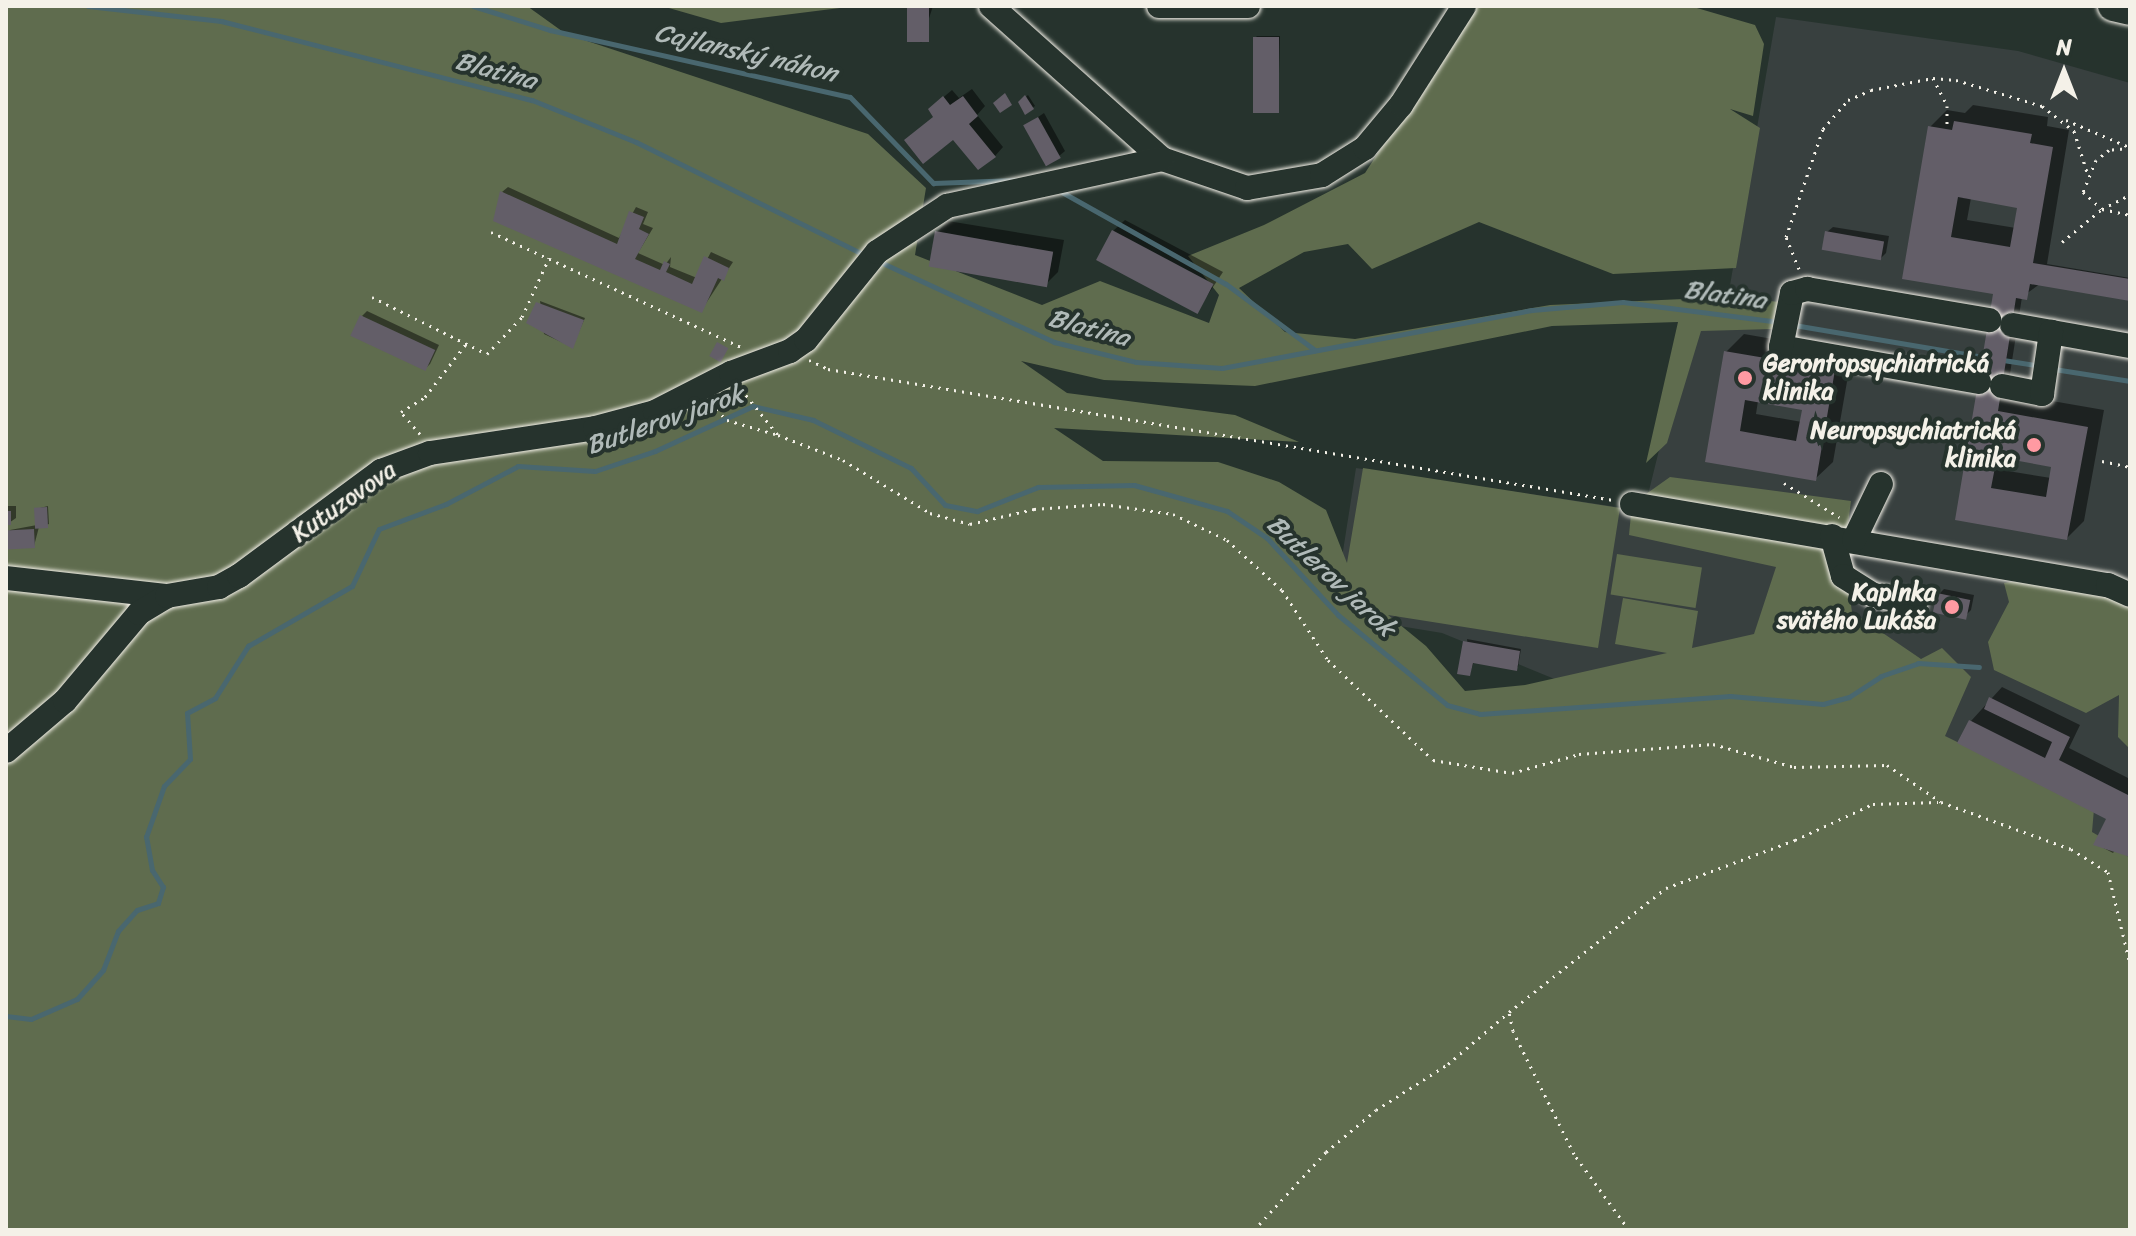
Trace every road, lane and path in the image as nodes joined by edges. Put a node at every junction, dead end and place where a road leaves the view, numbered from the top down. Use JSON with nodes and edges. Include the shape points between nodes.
{"nodes":[{"id":1,"x":991,"y":6,"type":"edge"},
{"id":2,"x":1159,"y":6,"type":"edge"},
{"id":3,"x":1248,"y":6,"type":"edge"},
{"id":4,"x":1464,"y":6,"type":"edge"},
{"id":5,"x":2113,"y":6,"type":"edge"},
{"id":6,"x":2130,"y":10,"type":"edge"},
{"id":7,"x":1933,"y":78,"type":"junction"},
{"id":8,"x":2062,"y":119,"type":"junction"},
{"id":9,"x":1947,"y":129,"type":"dead end"},
{"id":10,"x":2130,"y":148,"type":"edge"},
{"id":11,"x":1162,"y":159,"type":"junction"},
{"id":12,"x":2087,"y":172,"type":"junction"},
{"id":13,"x":2130,"y":195,"type":"edge"},
{"id":14,"x":2102,"y":209,"type":"junction"},
{"id":15,"x":2130,"y":215,"type":"edge"},
{"id":16,"x":491,"y":232,"type":"dead end"},
{"id":17,"x":2062,"y":242,"type":"dead end"},
{"id":18,"x":549,"y":258,"type":"junction"},
{"id":19,"x":1807,"y":289,"type":"junction"},
{"id":20,"x":372,"y":297,"type":"dead end"},
{"id":21,"x":2049,"y":341,"type":"junction"},
{"id":22,"x":466,"y":344,"type":"junction"},
{"id":23,"x":2130,"y":346,"type":"edge"},
{"id":24,"x":780,"y":356,"type":"junction"},
{"id":25,"x":695,"y":391,"type":"junction"},
{"id":26,"x":750,"y":403,"type":"dead end"},
{"id":27,"x":778,"y":435,"type":"junction"},
{"id":28,"x":436,"y":452,"type":"junction"},
{"id":29,"x":2102,"y":461,"type":"dead end"},
{"id":30,"x":2130,"y":467,"type":"edge"},
{"id":31,"x":1784,"y":483,"type":"dead end"},
{"id":32,"x":1881,"y":484,"type":"dead end"},
{"id":33,"x":1632,"y":504,"type":"joint"},
{"id":34,"x":1848,"y":536,"type":"junction"},
{"id":35,"x":6,"y":578,"type":"edge"},
{"id":36,"x":2130,"y":595,"type":"edge"},
{"id":37,"x":167,"y":596,"type":"junction"},
{"id":38,"x":1915,"y":603,"type":"dead end"},
{"id":39,"x":6,"y":751,"type":"edge"},
{"id":40,"x":1941,"y":802,"type":"junction"},
{"id":41,"x":2130,"y":964,"type":"edge"},
{"id":42,"x":1509,"y":1012,"type":"junction"},
{"id":43,"x":1254,"y":1230,"type":"edge"},
{"id":44,"x":1299,"y":1230,"type":"edge"},
{"id":45,"x":1339,"y":1230,"type":"edge"},
{"id":46,"x":1629,"y":1230,"type":"edge"}],
"edges":[{"from":1,"to":11,"type":"lane"},
{"from":2,"to":3,"type":"lane"},
{"from":4,"to":11,"type":"lane","via":[[1384,130],[1322,175],[1247,188]]},
{"from":5,"to":6,"type":"main road"},
{"from":7,"to":8,"type":"path","via":[[1995,89]]},
{"from":7,"to":9,"type":"path","via":[[1947,106]]},
{"from":7,"to":19,"type":"path","via":[[1848,100],[1823,129],[1786,237]]},
{"from":8,"to":10,"type":"path"},
{"from":8,"to":12,"type":"path","via":[[2074,131]]},
{"from":10,"to":12,"type":"path","via":[[2109,150]]},
{"from":11,"to":24,"type":"lane","via":[[965,200],[869,260],[806,340]]},
{"from":12,"to":14,"type":"path","via":[[2083,192]]},
{"from":13,"to":14,"type":"path"},
{"from":14,"to":15,"type":"path"},
{"from":14,"to":17,"type":"path"},
{"from":16,"to":18,"type":"path"},
{"from":18,"to":22,"type":"path","via":[[522,317],[487,354]]},
{"from":18,"to":24,"type":"path"},
{"from":19,"to":21,"type":"lane","via":[[2000,322]]},
{"from":19,"to":21,"type":"lane","via":[[1792,293],[1781,347],[2042,394]]},
{"from":20,"to":22,"type":"path"},
{"from":21,"to":23,"type":"lane"},
{"from":22,"to":28,"type":"path","via":[[425,397],[401,412]]},
{"from":24,"to":25,"type":"lane","name":"Kutuzovova"},
{"from":24,"to":33,"type":"path","via":[[828,369]]},
{"from":25,"to":27,"type":"path","via":[[727,420]]},
{"from":25,"to":28,"type":"lane","name":"Kutuzovova","via":[[622,423]]},
{"from":26,"to":27,"type":"path"},
{"from":27,"to":40,"type":"path","via":[[843,460],[930,513],[970,524],[1034,509],[1103,504],[1173,514],[1227,540],[1282,590],[1328,660],[1433,760],[1512,773],[1579,754],[1713,744],[1794,767],[1887,765]]},
{"from":28,"to":37,"type":"lane","name":"Kutuzovova","via":[[381,471],[219,587]]},
{"from":29,"to":30,"type":"path"},
{"from":31,"to":34,"type":"path","via":[[1831,509]]},
{"from":32,"to":34,"type":"lane"},
{"from":33,"to":34,"type":"lane"},
{"from":34,"to":36,"type":"lane","via":[[2108,585]]},
{"from":34,"to":38,"type":"lane","via":[[1843,576],[1874,595]]},
{"from":35,"to":37,"type":"lane"},
{"from":37,"to":39,"type":"lane","name":"Kutuzovova","via":[[120,631],[65,701]]},
{"from":40,"to":41,"type":"path","via":[[2071,849],[2108,872]]},
{"from":40,"to":42,"type":"path","via":[[1873,804],[1795,840],[1666,888]]},
{"from":42,"to":43,"type":"path","via":[[1448,1064],[1346,1135]]},
{"from":42,"to":46,"type":"path","via":[[1513,1031],[1574,1154]]},
{"from":44,"to":45,"type":"path"}]}
